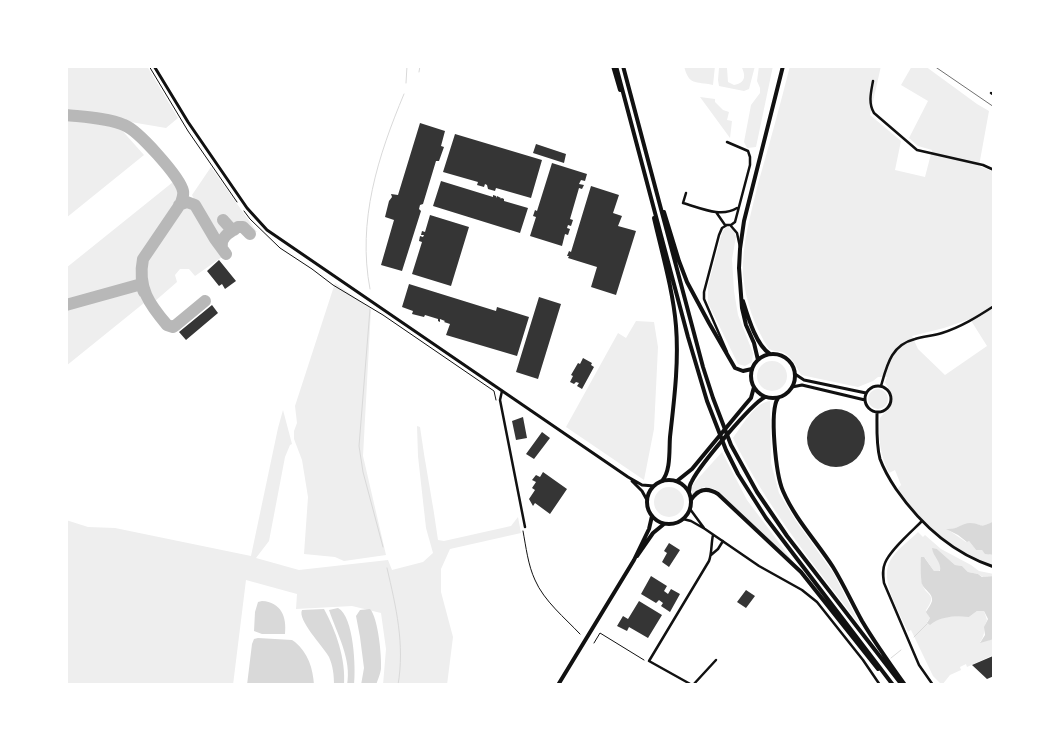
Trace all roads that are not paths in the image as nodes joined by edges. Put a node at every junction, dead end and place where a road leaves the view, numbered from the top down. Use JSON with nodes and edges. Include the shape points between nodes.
{"nodes":[{"id":1,"x":154,"y":66,"type":"edge"},
{"id":2,"x":614,"y":66,"type":"edge"},
{"id":3,"x":623,"y":66,"type":"edge"},
{"id":4,"x":783,"y":66,"type":"edge"},
{"id":5,"x":873,"y":81,"type":"dead end"},
{"id":6,"x":727,"y":142,"type":"dead end"},
{"id":7,"x":644,"y":146,"type":"junction"},
{"id":8,"x":638,"y":148,"type":"junction"},
{"id":9,"x":994,"y":170,"type":"edge"},
{"id":10,"x":686,"y":194,"type":"dead end"},
{"id":11,"x":739,"y":207,"type":"junction"},
{"id":12,"x":731,"y":211,"type":"junction"},
{"id":13,"x":716,"y":212,"type":"junction"},
{"id":14,"x":723,"y":212,"type":"junction"},
{"id":15,"x":736,"y":216,"type":"junction"},
{"id":16,"x":721,"y":217,"type":"junction"},
{"id":17,"x":728,"y":226,"type":"junction"},
{"id":18,"x":740,"y":249,"type":"junction"},
{"id":19,"x":742,"y":299,"type":"junction"},
{"id":20,"x":994,"y":306,"type":"edge"},
{"id":21,"x":770,"y":354,"type":"junction"},
{"id":22,"x":730,"y":358,"type":"junction"},
{"id":23,"x":758,"y":360,"type":"junction"},
{"id":24,"x":752,"y":369,"type":"junction"},
{"id":25,"x":795,"y":374,"type":"junction"},
{"id":26,"x":882,"y":386,"type":"junction"},
{"id":27,"x":754,"y":387,"type":"junction"},
{"id":28,"x":792,"y":387,"type":"junction"},
{"id":29,"x":502,"y":390,"type":"junction"},
{"id":30,"x":866,"y":393,"type":"junction"},
{"id":31,"x":765,"y":397,"type":"junction"},
{"id":32,"x":778,"y":398,"type":"junction"},
{"id":33,"x":865,"y":400,"type":"junction"},
{"id":34,"x":877,"y":413,"type":"junction"},
{"id":35,"x":628,"y":477,"type":"junction"},
{"id":36,"x":662,"y":481,"type":"junction"},
{"id":37,"x":676,"y":481,"type":"junction"},
{"id":38,"x":654,"y":486,"type":"junction"},
{"id":39,"x":689,"y":492,"type":"junction"},
{"id":40,"x":647,"y":500,"type":"junction"},
{"id":41,"x":691,"y":500,"type":"junction"},
{"id":42,"x":690,"y":509,"type":"junction"},
{"id":43,"x":652,"y":516,"type":"junction"},
{"id":44,"x":683,"y":519,"type":"junction"},
{"id":45,"x":922,"y":521,"type":"junction"},
{"id":46,"x":664,"y":524,"type":"junction"},
{"id":47,"x":526,"y":527,"type":"dead end"},
{"id":48,"x":705,"y":529,"type":"junction"},
{"id":49,"x":713,"y":535,"type":"junction"},
{"id":50,"x":723,"y":541,"type":"junction"},
{"id":51,"x":711,"y":555,"type":"junction"},
{"id":52,"x":634,"y":560,"type":"junction"},
{"id":53,"x":994,"y":567,"type":"edge"},
{"id":54,"x":716,"y":660,"type":"dead end"},
{"id":55,"x":558,"y":685,"type":"edge"},
{"id":56,"x":692,"y":685,"type":"edge"},
{"id":57,"x":880,"y":685,"type":"edge"},
{"id":58,"x":892,"y":685,"type":"edge"},
{"id":59,"x":903,"y":685,"type":"edge"},
{"id":60,"x":932,"y":685,"type":"edge"}],
"edges":[{"from":1,"to":29,"type":"street","via":[[188,122],[258,221],[283,242]]},
{"from":2,"to":8,"type":"main road"},
{"from":3,"to":7,"type":"main road"},
{"from":4,"to":18,"type":"main road","via":[[746,212]]},
{"from":5,"to":9,"type":"street","via":[[870,99],[874,113],[917,150]]},
{"from":6,"to":11,"type":"street","via":[[745,148],[750,156]]},
{"from":7,"to":22,"type":"main road","via":[[682,271]]},
{"from":7,"to":59,"type":"main road","via":[[703,367],[731,445],[779,525]]},
{"from":8,"to":36,"type":"main road","via":[[676,326],[673,408],[667,473]]},
{"from":8,"to":58,"type":"main road","via":[[694,361],[726,450],[766,518]]},
{"from":10,"to":13,"type":"street","via":[[683,203]]},
{"from":11,"to":12,"type":"street"},
{"from":11,"to":15,"type":"street"},
{"from":12,"to":14,"type":"street"},
{"from":12,"to":15,"type":"street"},
{"from":13,"to":14,"type":"street"},
{"from":13,"to":16,"type":"street"},
{"from":14,"to":16,"type":"street"},
{"from":15,"to":17,"type":"street","via":[[735,222]]},
{"from":16,"to":17,"type":"street","via":[[722,223]]},
{"from":17,"to":18,"type":"street","via":[[737,233]]},
{"from":17,"to":22,"type":"street","via":[[722,228],[704,299]]},
{"from":18,"to":19,"type":"main road"},
{"from":19,"to":21,"type":"main road","via":[[757,337]]},
{"from":19,"to":23,"type":"main road"},
{"from":20,"to":26,"type":"street","via":[[958,326],[908,341],[894,351]]},
{"from":21,"to":23,"type":"main road"},
{"from":21,"to":25,"type":"main road","via":[[786,359]]},
{"from":22,"to":24,"type":"main road","via":[[740,371]]},
{"from":23,"to":24,"type":"main road"},
{"from":24,"to":27,"type":"main road"},
{"from":25,"to":28,"type":"main road"},
{"from":25,"to":30,"type":"street","via":[[804,380]]},
{"from":26,"to":30,"type":"street"},
{"from":26,"to":34,"type":"street","via":[[889,391],[892,400],[888,408]]},
{"from":27,"to":31,"type":"main road"},
{"from":27,"to":37,"type":"main road","via":[[751,398],[709,449],[692,469]]},
{"from":28,"to":32,"type":"main road"},
{"from":28,"to":33,"type":"street","via":[[802,385]]},
{"from":29,"to":35,"type":"street"},
{"from":29,"to":47,"type":"street","via":[[500,400]]},
{"from":30,"to":33,"type":"street"},
{"from":31,"to":32,"type":"main road"},
{"from":31,"to":39,"type":"main road","via":[[754,404],[711,455],[690,483]]},
{"from":32,"to":59,"type":"main road","via":[[775,404],[776,464],[782,489]]},
{"from":33,"to":34,"type":"street","via":[[870,410]]},
{"from":34,"to":45,"type":"street","via":[[878,448],[884,469]]},
{"from":35,"to":38,"type":"street","via":[[642,485]]},
{"from":35,"to":40,"type":"street","via":[[642,490]]},
{"from":36,"to":37,"type":"main road"},
{"from":36,"to":38,"type":"main road"},
{"from":37,"to":39,"type":"main road"},
{"from":38,"to":40,"type":"main road"},
{"from":39,"to":41,"type":"main road"},
{"from":40,"to":43,"type":"main road"},
{"from":41,"to":42,"type":"main road"},
{"from":41,"to":58,"type":"main road","via":[[704,490],[718,494],[801,572]]},
{"from":42,"to":44,"type":"main road"},
{"from":42,"to":48,"type":"street"},
{"from":43,"to":46,"type":"main road"},
{"from":43,"to":52,"type":"main road"},
{"from":44,"to":46,"type":"main road","via":[[674,524]]},
{"from":44,"to":48,"type":"street"},
{"from":45,"to":53,"type":"street","via":[[954,548]]},
{"from":45,"to":60,"type":"street","via":[[889,556],[883,573],[884,583]]},
{"from":46,"to":52,"type":"main road","via":[[653,533]]},
{"from":48,"to":49,"type":"street"},
{"from":49,"to":50,"type":"street"},
{"from":49,"to":51,"type":"street"},
{"from":50,"to":51,"type":"street"},
{"from":50,"to":57,"type":"street","via":[[817,602]]},
{"from":51,"to":56,"type":"street","via":[[649,661]]},
{"from":52,"to":55,"type":"main road"},
{"from":54,"to":56,"type":"street"}]}
